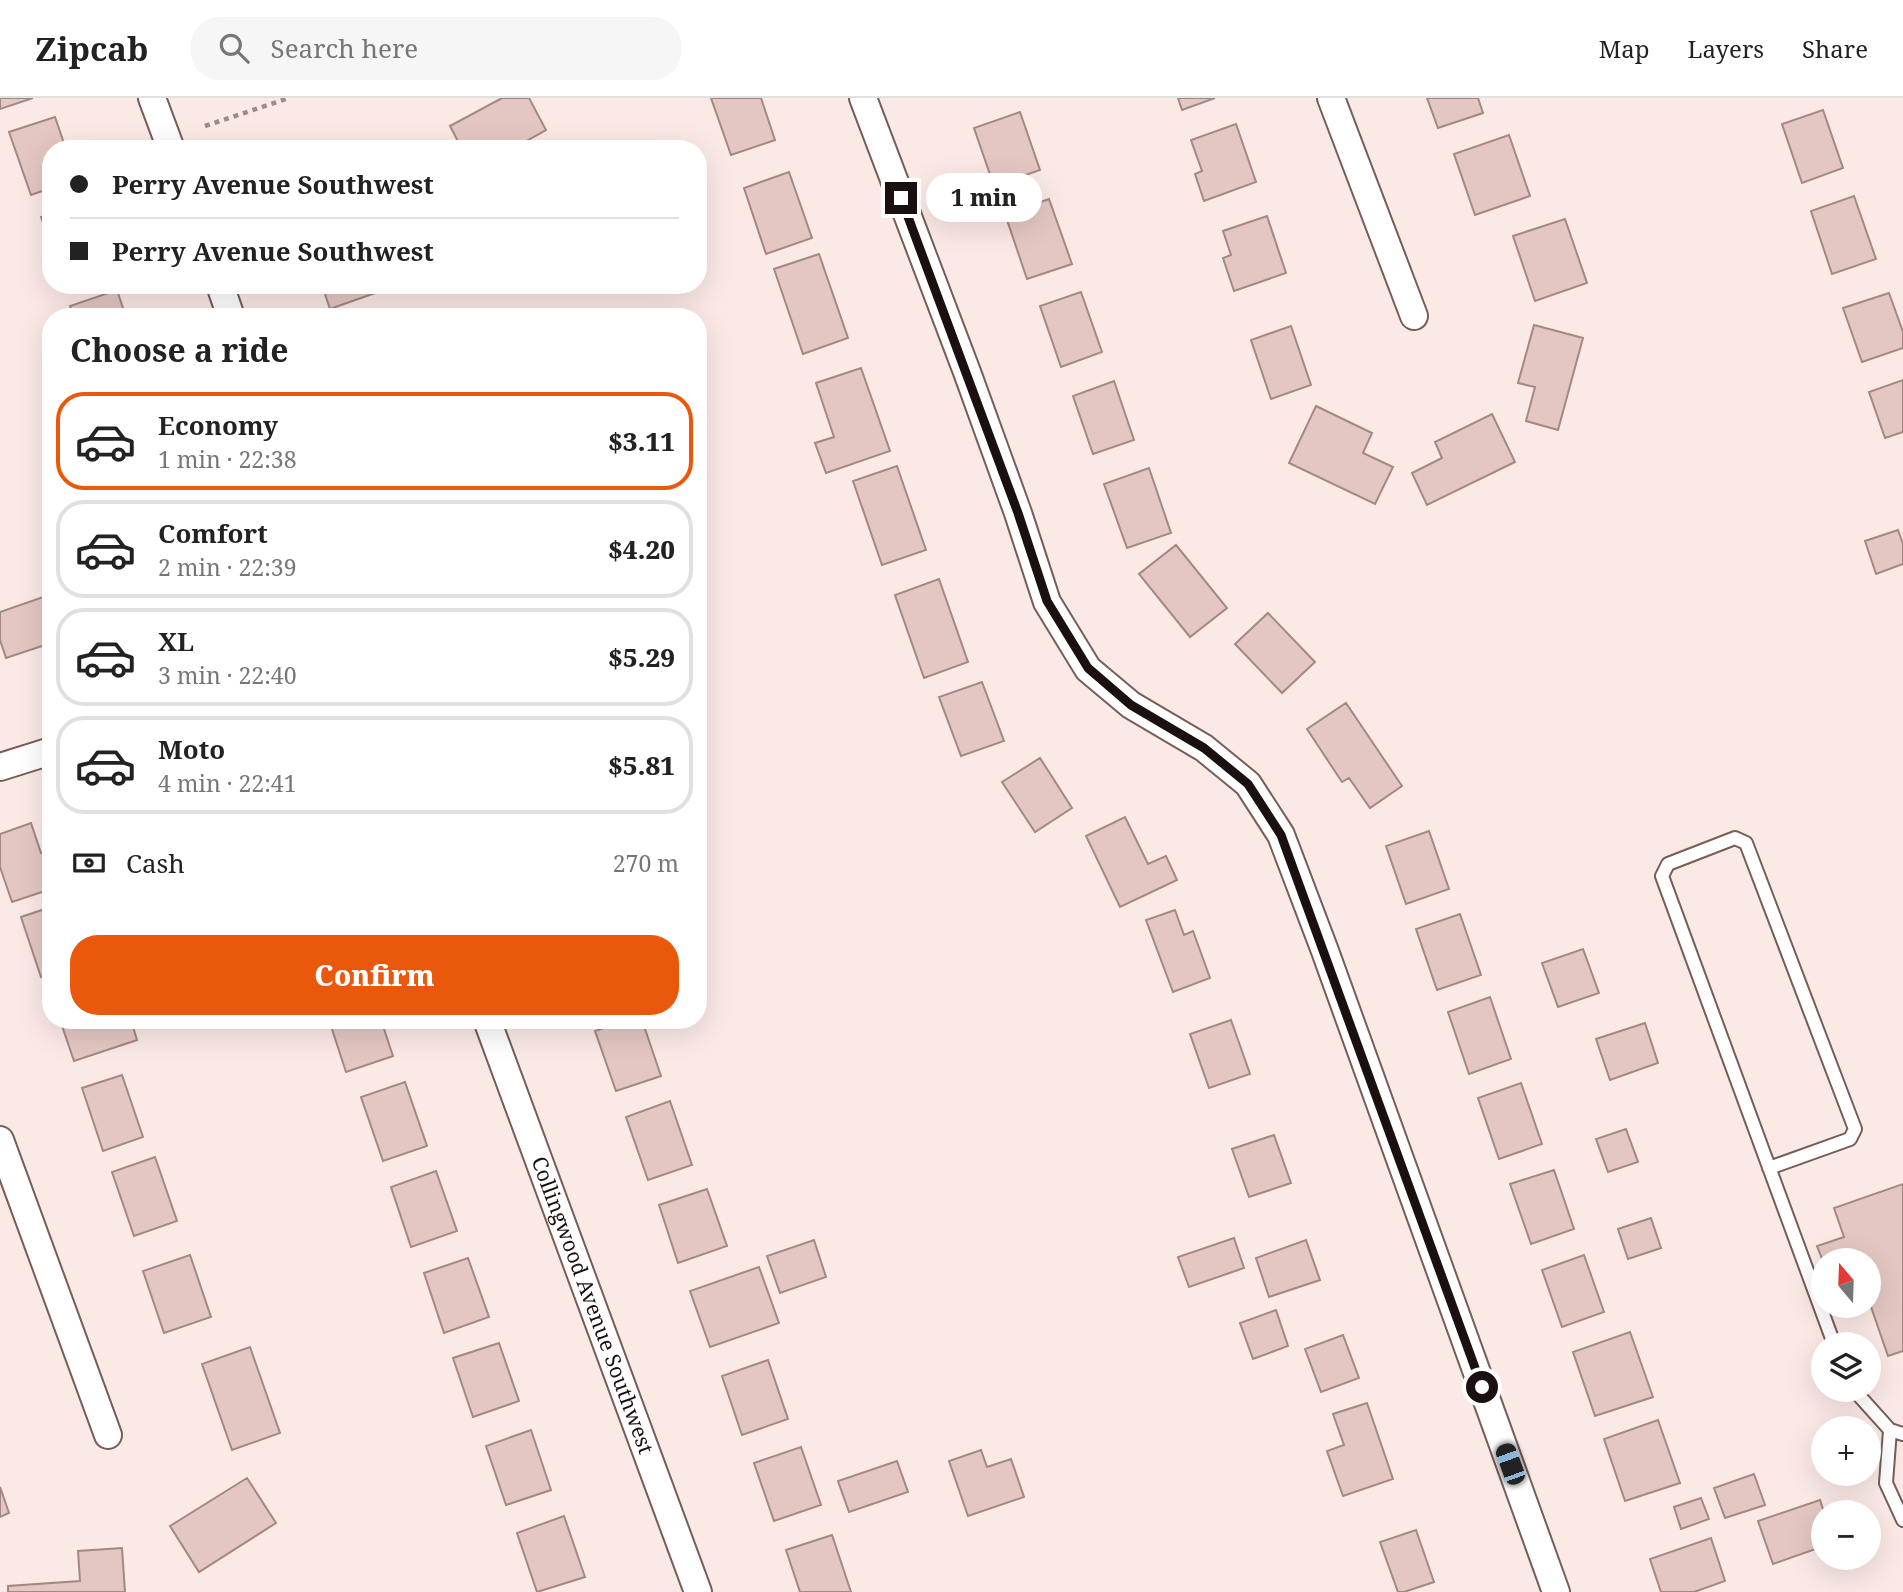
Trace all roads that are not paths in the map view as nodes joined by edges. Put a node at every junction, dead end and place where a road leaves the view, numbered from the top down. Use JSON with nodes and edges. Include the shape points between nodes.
{"nodes":[{"id":1,"x":152,"y":98,"type":"edge"},
{"id":2,"x":863,"y":98,"type":"edge"},
{"id":3,"x":1331,"y":98,"type":"edge"},
{"id":4,"x":168,"y":140,"type":"edge"},
{"id":5,"x":1414,"y":316,"type":"dead end"},
{"id":6,"x":42,"y":754,"type":"edge"},
{"id":7,"x":0,"y":767,"type":"edge"},
{"id":8,"x":490,"y":1029,"type":"edge"},
{"id":9,"x":0,"y":1140,"type":"edge"},
{"id":10,"x":1769,"y":1168,"type":"junction"},
{"id":11,"x":1830,"y":1332,"type":"edge"},
{"id":12,"x":1866,"y":1402,"type":"edge"},
{"id":13,"x":1897,"y":1432,"type":"edge"},
{"id":14,"x":108,"y":1435,"type":"dead end"},
{"id":15,"x":1903,"y":1520,"type":"edge"},
{"id":16,"x":698,"y":1592,"type":"edge"},
{"id":17,"x":1556,"y":1592,"type":"edge"}],
"edges":[{"from":1,"to":4,"type":"street"},
{"from":2,"to":17,"type":"street","via":[[1047,601],[1088,668],[1131,705],[1204,748],[1248,784],[1281,835]]},
{"from":3,"to":5,"type":"street"},
{"from":6,"to":7,"type":"street"},
{"from":8,"to":16,"type":"street","name":"Collingwood Avenue Southwest"},
{"from":9,"to":14,"type":"street"},
{"from":10,"to":10,"type":"lane","via":[[1662,876],[1668,864],[1735,838],[1746,843],[1855,1129],[1850,1139]]},
{"from":10,"to":11,"type":"lane"},
{"from":12,"to":13,"type":"lane"},
{"from":13,"to":15,"type":"lane","via":[[1886,1483]]}]}
